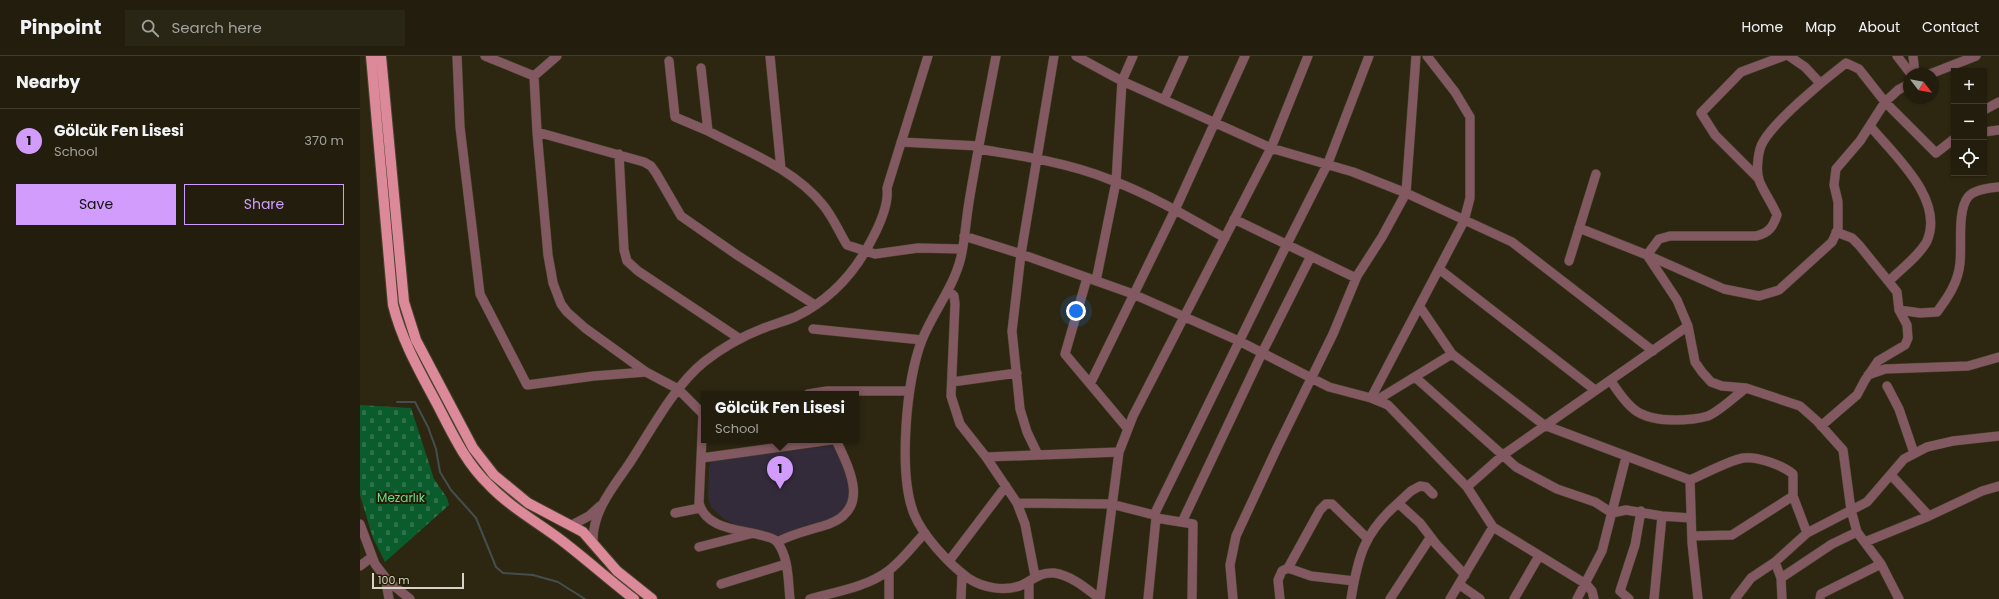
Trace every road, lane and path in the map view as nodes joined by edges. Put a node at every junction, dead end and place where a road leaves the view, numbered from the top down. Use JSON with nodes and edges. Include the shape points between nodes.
{"nodes":[{"id":1,"x":371,"y":56,"type":"edge"},
{"id":2,"x":381,"y":56,"type":"edge"},
{"id":3,"x":457,"y":56,"type":"edge"},
{"id":4,"x":486,"y":56,"type":"edge"},
{"id":5,"x":557,"y":56,"type":"edge"},
{"id":6,"x":770,"y":56,"type":"edge"},
{"id":7,"x":928,"y":56,"type":"edge"},
{"id":8,"x":996,"y":56,"type":"edge"},
{"id":9,"x":1054,"y":56,"type":"edge"},
{"id":10,"x":1076,"y":56,"type":"edge"},
{"id":11,"x":1132,"y":56,"type":"edge"},
{"id":12,"x":1184,"y":56,"type":"edge"},
{"id":13,"x":1245,"y":56,"type":"edge"},
{"id":14,"x":1308,"y":56,"type":"edge"},
{"id":15,"x":1369,"y":56,"type":"edge"},
{"id":16,"x":1416,"y":56,"type":"edge"},
{"id":17,"x":1427,"y":56,"type":"edge"},
{"id":18,"x":1784,"y":56,"type":"edge"},
{"id":19,"x":1789,"y":56,"type":"edge"},
{"id":20,"x":1897,"y":56,"type":"edge"},
{"id":21,"x":1913,"y":56,"type":"edge"},
{"id":22,"x":1976,"y":56,"type":"edge"},
{"id":23,"x":669,"y":61,"type":"dead end"},
{"id":24,"x":701,"y":68,"type":"dead end"},
{"id":25,"x":1906,"y":68,"type":"edge"},
{"id":26,"x":1914,"y":68,"type":"edge"},
{"id":27,"x":1939,"y":70,"type":"edge"},
{"id":28,"x":534,"y":76,"type":"junction"},
{"id":29,"x":1122,"y":81,"type":"junction"},
{"id":30,"x":1820,"y":83,"type":"junction"},
{"id":31,"x":1903,"y":87,"type":"edge"},
{"id":32,"x":1164,"y":100,"type":"junction"},
{"id":33,"x":1885,"y":102,"type":"junction"},
{"id":34,"x":1999,"y":102,"type":"edge"},
{"id":35,"x":1987,"y":108,"type":"edge"},
{"id":36,"x":1215,"y":122,"type":"junction"},
{"id":37,"x":1870,"y":126,"type":"junction"},
{"id":38,"x":1999,"y":130,"type":"edge"},
{"id":39,"x":708,"y":131,"type":"junction"},
{"id":40,"x":537,"y":132,"type":"junction"},
{"id":41,"x":1987,"y":132,"type":"edge"},
{"id":42,"x":1953,"y":140,"type":"edge"},
{"id":43,"x":901,"y":142,"type":"junction"},
{"id":44,"x":978,"y":147,"type":"junction"},
{"id":45,"x":1271,"y":148,"type":"junction"},
{"id":46,"x":619,"y":154,"type":"junction"},
{"id":47,"x":1037,"y":159,"type":"junction"},
{"id":48,"x":1328,"y":163,"type":"junction"},
{"id":49,"x":781,"y":169,"type":"junction"},
{"id":50,"x":1596,"y":174,"type":"dead end"},
{"id":51,"x":1759,"y":179,"type":"junction"},
{"id":52,"x":1116,"y":182,"type":"junction"},
{"id":53,"x":1999,"y":187,"type":"edge"},
{"id":54,"x":1406,"y":193,"type":"junction"},
{"id":55,"x":1175,"y":210,"type":"junction"},
{"id":56,"x":1234,"y":219,"type":"junction"},
{"id":57,"x":1464,"y":221,"type":"junction"},
{"id":58,"x":1579,"y":228,"type":"junction"},
{"id":59,"x":1836,"y":232,"type":"junction"},
{"id":60,"x":964,"y":236,"type":"junction"},
{"id":61,"x":1225,"y":238,"type":"junction"},
{"id":62,"x":1286,"y":244,"type":"junction"},
{"id":63,"x":962,"y":250,"type":"junction"},
{"id":64,"x":866,"y":252,"type":"junction"},
{"id":65,"x":1021,"y":254,"type":"junction"},
{"id":66,"x":1647,"y":255,"type":"junction"},
{"id":67,"x":1311,"y":256,"type":"junction"},
{"id":68,"x":1569,"y":261,"type":"dead end"},
{"id":69,"x":1439,"y":269,"type":"junction"},
{"id":70,"x":1087,"y":278,"type":"junction"},
{"id":71,"x":1356,"y":278,"type":"junction"},
{"id":72,"x":402,"y":280,"type":"junction"},
{"id":73,"x":1096,"y":281,"type":"junction"},
{"id":74,"x":1889,"y":281,"type":"junction"},
{"id":75,"x":391,"y":284,"type":"junction"},
{"id":76,"x":948,"y":290,"type":"junction"},
{"id":77,"x":1133,"y":294,"type":"junction"},
{"id":78,"x":404,"y":302,"type":"junction"},
{"id":79,"x":393,"y":305,"type":"junction"},
{"id":80,"x":815,"y":305,"type":"junction"},
{"id":81,"x":1420,"y":307,"type":"junction"},
{"id":82,"x":1899,"y":310,"type":"junction"},
{"id":83,"x":1184,"y":317,"type":"junction"},
{"id":84,"x":1688,"y":326,"type":"junction"},
{"id":85,"x":813,"y":329,"type":"dead end"},
{"id":86,"x":740,"y":339,"type":"junction"},
{"id":87,"x":922,"y":340,"type":"junction"},
{"id":88,"x":1239,"y":341,"type":"junction"},
{"id":89,"x":1653,"y":351,"type":"junction"},
{"id":90,"x":1262,"y":353,"type":"junction"},
{"id":91,"x":1452,"y":354,"type":"junction"},
{"id":92,"x":1999,"y":357,"type":"edge"},
{"id":93,"x":646,"y":372,"type":"junction"},
{"id":94,"x":1017,"y":373,"type":"junction"},
{"id":95,"x":1868,"y":376,"type":"junction"},
{"id":96,"x":1415,"y":377,"type":"junction"},
{"id":97,"x":1311,"y":378,"type":"junction"},
{"id":98,"x":1610,"y":381,"type":"junction"},
{"id":99,"x":952,"y":382,"type":"junction"},
{"id":100,"x":1090,"y":384,"type":"junction"},
{"id":101,"x":1887,"y":386,"type":"dead end"},
{"id":102,"x":1746,"y":388,"type":"junction"},
{"id":103,"x":678,"y":389,"type":"junction"},
{"id":104,"x":1595,"y":390,"type":"junction"},
{"id":105,"x":859,"y":391,"type":"edge"},
{"id":106,"x":909,"y":392,"type":"junction"},
{"id":107,"x":1374,"y":399,"type":"junction"},
{"id":108,"x":701,"y":411,"type":"edge"},
{"id":109,"x":1544,"y":425,"type":"junction"},
{"id":110,"x":1821,"y":426,"type":"junction"},
{"id":111,"x":1128,"y":429,"type":"junction"},
{"id":112,"x":1999,"y":436,"type":"edge"},
{"id":113,"x":702,"y":443,"type":"edge"},
{"id":114,"x":810,"y":443,"type":"edge"},
{"id":115,"x":837,"y":443,"type":"edge"},
{"id":116,"x":1119,"y":452,"type":"junction"},
{"id":117,"x":1914,"y":454,"type":"junction"},
{"id":118,"x":1038,"y":455,"type":"junction"},
{"id":119,"x":1503,"y":455,"type":"junction"},
{"id":120,"x":986,"y":457,"type":"junction"},
{"id":121,"x":1626,"y":457,"type":"junction"},
{"id":122,"x":702,"y":458,"type":"junction"},
{"id":123,"x":1891,"y":475,"type":"junction"},
{"id":124,"x":1690,"y":480,"type":"junction"},
{"id":125,"x":1006,"y":486,"type":"junction"},
{"id":126,"x":1999,"y":486,"type":"edge"},
{"id":127,"x":1467,"y":487,"type":"junction"},
{"id":128,"x":1433,"y":494,"type":"dead end"},
{"id":129,"x":1793,"y":496,"type":"junction"},
{"id":130,"x":1017,"y":502,"type":"junction"},
{"id":131,"x":1398,"y":503,"type":"junction"},
{"id":132,"x":603,"y":504,"type":"junction"},
{"id":133,"x":1111,"y":504,"type":"junction"},
{"id":134,"x":700,"y":508,"type":"junction"},
{"id":135,"x":1851,"y":510,"type":"junction"},
{"id":136,"x":1641,"y":511,"type":"junction"},
{"id":137,"x":675,"y":513,"type":"dead end"},
{"id":138,"x":1612,"y":513,"type":"junction"},
{"id":139,"x":1155,"y":516,"type":"junction"},
{"id":140,"x":1662,"y":516,"type":"junction"},
{"id":141,"x":1929,"y":516,"type":"junction"},
{"id":142,"x":1691,"y":518,"type":"junction"},
{"id":143,"x":1182,"y":522,"type":"junction"},
{"id":144,"x":360,"y":524,"type":"edge"},
{"id":145,"x":572,"y":525,"type":"junction"},
{"id":146,"x":1493,"y":527,"type":"junction"},
{"id":147,"x":1857,"y":532,"type":"junction"},
{"id":148,"x":752,"y":533,"type":"junction"},
{"id":149,"x":925,"y":533,"type":"junction"},
{"id":150,"x":1807,"y":533,"type":"junction"},
{"id":151,"x":1692,"y":536,"type":"junction"},
{"id":152,"x":1368,"y":538,"type":"junction"},
{"id":153,"x":1430,"y":538,"type":"junction"},
{"id":154,"x":562,"y":541,"type":"junction"},
{"id":155,"x":593,"y":542,"type":"junction"},
{"id":156,"x":777,"y":542,"type":"junction"},
{"id":157,"x":1865,"y":542,"type":"junction"},
{"id":158,"x":699,"y":547,"type":"dead end"},
{"id":159,"x":580,"y":555,"type":"junction"},
{"id":160,"x":1539,"y":556,"type":"junction"},
{"id":161,"x":372,"y":557,"type":"junction"},
{"id":162,"x":949,"y":561,"type":"junction"},
{"id":163,"x":1775,"y":562,"type":"junction"},
{"id":164,"x":786,"y":564,"type":"junction"},
{"id":165,"x":1881,"y":564,"type":"junction"},
{"id":166,"x":360,"y":566,"type":"edge"},
{"id":167,"x":1288,"y":568,"type":"junction"},
{"id":168,"x":889,"y":571,"type":"junction"},
{"id":169,"x":962,"y":573,"type":"junction"},
{"id":170,"x":1465,"y":575,"type":"junction"},
{"id":171,"x":384,"y":576,"type":"junction"},
{"id":172,"x":1032,"y":578,"type":"junction"},
{"id":173,"x":1781,"y":578,"type":"junction"},
{"id":174,"x":1354,"y":581,"type":"junction"},
{"id":175,"x":721,"y":584,"type":"dead end"},
{"id":176,"x":1586,"y":584,"type":"junction"},
{"id":177,"x":1460,"y":585,"type":"junction"},
{"id":178,"x":389,"y":599,"type":"edge"},
{"id":179,"x":410,"y":599,"type":"edge"},
{"id":180,"x":634,"y":599,"type":"edge"},
{"id":181,"x":652,"y":599,"type":"edge"},
{"id":182,"x":790,"y":599,"type":"edge"},
{"id":183,"x":810,"y":599,"type":"edge"},
{"id":184,"x":889,"y":599,"type":"edge"},
{"id":185,"x":961,"y":599,"type":"edge"},
{"id":186,"x":1029,"y":599,"type":"edge"},
{"id":187,"x":1100,"y":599,"type":"edge"},
{"id":188,"x":1148,"y":599,"type":"edge"},
{"id":189,"x":1192,"y":599,"type":"edge"},
{"id":190,"x":1233,"y":599,"type":"edge"},
{"id":191,"x":1280,"y":599,"type":"edge"},
{"id":192,"x":1351,"y":599,"type":"edge"},
{"id":193,"x":1390,"y":599,"type":"edge"},
{"id":194,"x":1450,"y":599,"type":"edge"},
{"id":195,"x":1480,"y":599,"type":"edge"},
{"id":196,"x":1514,"y":599,"type":"edge"},
{"id":197,"x":1577,"y":599,"type":"edge"},
{"id":198,"x":1594,"y":599,"type":"edge"},
{"id":199,"x":1629,"y":599,"type":"edge"},
{"id":200,"x":1654,"y":599,"type":"edge"},
{"id":201,"x":1698,"y":599,"type":"edge"},
{"id":202,"x":1735,"y":599,"type":"edge"},
{"id":203,"x":1782,"y":599,"type":"edge"},
{"id":204,"x":1820,"y":599,"type":"edge"},
{"id":205,"x":1899,"y":599,"type":"edge"}],
"edges":[{"from":1,"to":75,"type":"main road"},
{"from":2,"to":72,"type":"main road"},
{"from":3,"to":93,"type":"street","via":[[460,128],[480,294],[527,385]]},
{"from":4,"to":28,"type":"street"},
{"from":5,"to":28,"type":"street"},
{"from":6,"to":49,"type":"street"},
{"from":7,"to":43,"type":"street"},
{"from":8,"to":44,"type":"street"},
{"from":9,"to":47,"type":"street"},
{"from":10,"to":29,"type":"street"},
{"from":11,"to":29,"type":"street"},
{"from":12,"to":32,"type":"street"},
{"from":13,"to":36,"type":"street"},
{"from":14,"to":45,"type":"street"},
{"from":15,"to":48,"type":"street"},
{"from":16,"to":54,"type":"street"},
{"from":17,"to":57,"type":"street","via":[[1455,92],[1470,117],[1470,198]]},
{"from":18,"to":51,"type":"street","via":[[1741,72],[1701,113],[1715,135]]},
{"from":19,"to":30,"type":"street","via":[[1805,67]]},
{"from":20,"to":25,"type":"street"},
{"from":21,"to":26,"type":"street"},
{"from":22,"to":27,"type":"street"},
{"from":23,"to":39,"type":"street","via":[[675,117]]},
{"from":24,"to":39,"type":"street"},
{"from":28,"to":40,"type":"street"},
{"from":29,"to":32,"type":"street"},
{"from":29,"to":52,"type":"street"},
{"from":30,"to":33,"type":"street","via":[[1846,63],[1853,65]]},
{"from":30,"to":51,"type":"street","via":[[1770,132],[1760,147]]},
{"from":31,"to":33,"type":"street"},
{"from":32,"to":36,"type":"street"},
{"from":33,"to":37,"type":"street"},
{"from":33,"to":42,"type":"street","via":[[1936,153]]},
{"from":34,"to":35,"type":"street"},
{"from":36,"to":45,"type":"street"},
{"from":36,"to":55,"type":"street"},
{"from":37,"to":59,"type":"street","via":[[1836,169]]},
{"from":37,"to":74,"type":"street","via":[[1918,183],[1930,211],[1931,226],[1926,242]]},
{"from":38,"to":41,"type":"street"},
{"from":39,"to":49,"type":"street"},
{"from":40,"to":46,"type":"street"},
{"from":40,"to":93,"type":"street","via":[[548,255],[556,294],[572,318]]},
{"from":43,"to":44,"type":"street"},
{"from":43,"to":64,"type":"street","via":[[887,188],[888,197]]},
{"from":44,"to":47,"type":"street"},
{"from":44,"to":60,"type":"street"},
{"from":45,"to":48,"type":"street"},
{"from":45,"to":56,"type":"street"},
{"from":46,"to":80,"type":"street","via":[[636,158],[651,166],[675,208],[688,221]]},
{"from":46,"to":86,"type":"street","via":[[622,236],[627,261]]},
{"from":47,"to":52,"type":"street"},
{"from":47,"to":65,"type":"street"},
{"from":48,"to":54,"type":"street"},
{"from":48,"to":62,"type":"street"},
{"from":49,"to":64,"type":"street","via":[[805,186],[824,206],[847,245]]},
{"from":50,"to":58,"type":"street"},
{"from":51,"to":66,"type":"street","via":[[1777,215],[1774,225],[1766,234],[1670,236],[1659,239]]},
{"from":52,"to":55,"type":"street"},
{"from":52,"to":73,"type":"street"},
{"from":53,"to":82,"type":"street","via":[[1974,192],[1968,196],[1963,207],[1960,264],[1956,283],[1937,312]]},
{"from":54,"to":57,"type":"street"},
{"from":54,"to":71,"type":"street"},
{"from":55,"to":61,"type":"street"},
{"from":55,"to":77,"type":"street"},
{"from":56,"to":61,"type":"street"},
{"from":56,"to":62,"type":"street"},
{"from":57,"to":69,"type":"street"},
{"from":57,"to":89,"type":"street","via":[[1512,242]]},
{"from":58,"to":66,"type":"street"},
{"from":58,"to":68,"type":"street"},
{"from":59,"to":66,"type":"street","via":[[1832,242],[1779,290],[1759,296],[1724,289]]},
{"from":59,"to":74,"type":"street","via":[[1856,241]]},
{"from":60,"to":63,"type":"street"},
{"from":60,"to":65,"type":"street"},
{"from":61,"to":83,"type":"street"},
{"from":62,"to":67,"type":"street"},
{"from":62,"to":88,"type":"street"},
{"from":63,"to":64,"type":"street","via":[[918,248],[886,254]]},
{"from":63,"to":76,"type":"street"},
{"from":64,"to":80,"type":"street","via":[[847,280]]},
{"from":65,"to":70,"type":"street"},
{"from":65,"to":94,"type":"street","via":[[1012,331]]},
{"from":66,"to":84,"type":"street","via":[[1677,300]]},
{"from":67,"to":71,"type":"street"},
{"from":67,"to":90,"type":"street"},
{"from":69,"to":81,"type":"street"},
{"from":69,"to":104,"type":"street"},
{"from":70,"to":73,"type":"street"},
{"from":70,"to":100,"type":"street","via":[[1065,354]]},
{"from":71,"to":97,"type":"street","via":[[1333,334]]},
{"from":72,"to":75,"type":"main road"},
{"from":72,"to":78,"type":"main road"},
{"from":73,"to":77,"type":"street"},
{"from":74,"to":82,"type":"street","via":[[1897,292]]},
{"from":75,"to":79,"type":"main road"},
{"from":76,"to":87,"type":"street"},
{"from":76,"to":99,"type":"street","via":[[954,296],[956,304]]},
{"from":77,"to":83,"type":"street"},
{"from":77,"to":100,"type":"street"},
{"from":78,"to":79,"type":"main road"},
{"from":78,"to":145,"type":"main road","via":[[416,340],[480,458],[497,478],[519,496]]},
{"from":79,"to":154,"type":"main road","via":[[398,326],[410,353],[469,462],[500,496]]},
{"from":80,"to":86,"type":"street","via":[[796,316]]},
{"from":81,"to":91,"type":"street"},
{"from":81,"to":107,"type":"street"},
{"from":82,"to":95,"type":"street","via":[[1906,325],[1908,338],[1905,345],[1878,361]]},
{"from":83,"to":88,"type":"street"},
{"from":83,"to":111,"type":"street"},
{"from":84,"to":89,"type":"street"},
{"from":84,"to":102,"type":"street","via":[[1695,362],[1711,382],[1722,386]]},
{"from":85,"to":87,"type":"street"},
{"from":86,"to":103,"type":"street","via":[[704,362]]},
{"from":87,"to":106,"type":"street"},
{"from":88,"to":90,"type":"street"},
{"from":88,"to":139,"type":"street"},
{"from":89,"to":98,"type":"street"},
{"from":90,"to":97,"type":"street"},
{"from":90,"to":143,"type":"street"},
{"from":91,"to":96,"type":"street"},
{"from":91,"to":109,"type":"street"},
{"from":92,"to":95,"type":"street","via":[[1968,366],[1885,369]]},
{"from":93,"to":103,"type":"street"},
{"from":94,"to":99,"type":"street"},
{"from":94,"to":118,"type":"street","via":[[1020,409]]},
{"from":95,"to":110,"type":"street","via":[[1858,395]]},
{"from":96,"to":107,"type":"street"},
{"from":96,"to":119,"type":"street"},
{"from":97,"to":107,"type":"street","via":[[1329,387]]},
{"from":97,"to":190,"type":"street","via":[[1236,536],[1230,565]]},
{"from":98,"to":102,"type":"street","via":[[1635,411],[1659,420],[1709,416]]},
{"from":98,"to":104,"type":"street"},
{"from":99,"to":120,"type":"street","via":[[951,396],[960,424]]},
{"from":100,"to":111,"type":"street"},
{"from":101,"to":117,"type":"street","via":[[1899,409]]},
{"from":102,"to":110,"type":"street","via":[[1800,406]]},
{"from":103,"to":108,"type":"street"},
{"from":103,"to":132,"type":"street"},
{"from":104,"to":109,"type":"street"},
{"from":105,"to":106,"type":"street"},
{"from":106,"to":149,"type":"street","via":[[906,433],[909,493],[915,515]]},
{"from":107,"to":127,"type":"street","via":[[1388,405]]},
{"from":109,"to":119,"type":"street"},
{"from":109,"to":121,"type":"street"},
{"from":110,"to":135,"type":"street","via":[[1843,450]]},
{"from":111,"to":116,"type":"street"},
{"from":112,"to":117,"type":"street","via":[[1954,441],[1927,447]]},
{"from":113,"to":122,"type":"street"},
{"from":114,"to":122,"type":"street"},
{"from":115,"to":156,"type":"street","via":[[853,479],[850,507],[837,520],[792,534]]},
{"from":116,"to":118,"type":"street"},
{"from":116,"to":133,"type":"street"},
{"from":117,"to":123,"type":"street","via":[[1904,459]]},
{"from":118,"to":120,"type":"street"},
{"from":119,"to":127,"type":"street"},
{"from":119,"to":138,"type":"street","via":[[1516,467],[1557,489],[1595,502]]},
{"from":120,"to":125,"type":"street"},
{"from":121,"to":124,"type":"street"},
{"from":121,"to":138,"type":"street"},
{"from":122,"to":134,"type":"street"},
{"from":123,"to":135,"type":"street","via":[[1867,502]]},
{"from":123,"to":141,"type":"street"},
{"from":124,"to":129,"type":"street","via":[[1743,458],[1761,460],[1777,464],[1793,474]]},
{"from":124,"to":142,"type":"street"},
{"from":125,"to":130,"type":"street"},
{"from":125,"to":162,"type":"street"},
{"from":126,"to":141,"type":"street"},
{"from":127,"to":146,"type":"street"},
{"from":128,"to":131,"type":"street","via":[[1426,487],[1420,486]]},
{"from":129,"to":150,"type":"street"},
{"from":129,"to":151,"type":"street","via":[[1732,535]]},
{"from":130,"to":133,"type":"street"},
{"from":130,"to":172,"type":"street","via":[[1025,524]]},
{"from":131,"to":152,"type":"street","via":[[1372,530]]},
{"from":131,"to":153,"type":"street","via":[[1420,523]]},
{"from":132,"to":145,"type":"street","via":[[589,516]]},
{"from":132,"to":155,"type":"street","via":[[593,529]]},
{"from":133,"to":139,"type":"street"},
{"from":133,"to":187,"type":"street"},
{"from":134,"to":137,"type":"street"},
{"from":134,"to":148,"type":"street","via":[[703,514],[717,524]]},
{"from":135,"to":147,"type":"street"},
{"from":135,"to":150,"type":"street"},
{"from":136,"to":138,"type":"street","via":[[1626,510]]},
{"from":136,"to":140,"type":"street"},
{"from":136,"to":199,"type":"street","via":[[1635,545],[1620,591]]},
{"from":138,"to":176,"type":"street","via":[[1602,551]]},
{"from":139,"to":143,"type":"street"},
{"from":139,"to":188,"type":"street"},
{"from":140,"to":142,"type":"street"},
{"from":140,"to":200,"type":"street"},
{"from":141,"to":157,"type":"street"},
{"from":142,"to":151,"type":"street"},
{"from":143,"to":189,"type":"street","via":[[1193,524]]},
{"from":144,"to":161,"type":"street"},
{"from":145,"to":154,"type":"main road","via":[[564,531]]},
{"from":145,"to":155,"type":"main road"},
{"from":146,"to":160,"type":"street"},
{"from":146,"to":170,"type":"street"},
{"from":147,"to":157,"type":"street"},
{"from":147,"to":173,"type":"street","via":[[1832,544]]},
{"from":148,"to":156,"type":"street"},
{"from":148,"to":158,"type":"street"},
{"from":149,"to":162,"type":"street"},
{"from":149,"to":168,"type":"street"},
{"from":150,"to":163,"type":"street"},
{"from":151,"to":201,"type":"street"},
{"from":152,"to":167,"type":"street","via":[[1332,504],[1326,504],[1320,510]]},
{"from":152,"to":174,"type":"street"},
{"from":153,"to":170,"type":"street"},
{"from":153,"to":193,"type":"street"},
{"from":154,"to":159,"type":"main road"},
{"from":155,"to":159,"type":"main road","via":[[590,550]]},
{"from":155,"to":181,"type":"main road","via":[[617,571]]},
{"from":156,"to":164,"type":"street"},
{"from":157,"to":165,"type":"street"},
{"from":159,"to":180,"type":"main road"},
{"from":160,"to":176,"type":"street"},
{"from":160,"to":196,"type":"street"},
{"from":161,"to":166,"type":"street"},
{"from":161,"to":171,"type":"street"},
{"from":162,"to":169,"type":"street"},
{"from":163,"to":173,"type":"street"},
{"from":163,"to":202,"type":"street","via":[[1751,578]]},
{"from":164,"to":175,"type":"street"},
{"from":164,"to":182,"type":"street"},
{"from":165,"to":204,"type":"street","via":[[1821,594]]},
{"from":165,"to":205,"type":"street"},
{"from":167,"to":174,"type":"street","via":[[1311,576]]},
{"from":167,"to":191,"type":"street","via":[[1282,571],[1278,580]]},
{"from":168,"to":183,"type":"street","via":[[859,585]]},
{"from":168,"to":184,"type":"street"},
{"from":169,"to":172,"type":"street","via":[[979,584],[994,587],[1014,587]]},
{"from":169,"to":185,"type":"street"},
{"from":170,"to":177,"type":"street"},
{"from":171,"to":178,"type":"street"},
{"from":171,"to":179,"type":"street"},
{"from":172,"to":186,"type":"street"},
{"from":172,"to":187,"type":"street","via":[[1047,574],[1062,575]]},
{"from":173,"to":203,"type":"street"},
{"from":174,"to":192,"type":"street"},
{"from":176,"to":197,"type":"street"},
{"from":176,"to":198,"type":"street"},
{"from":177,"to":194,"type":"street"},
{"from":177,"to":195,"type":"street"}]}
